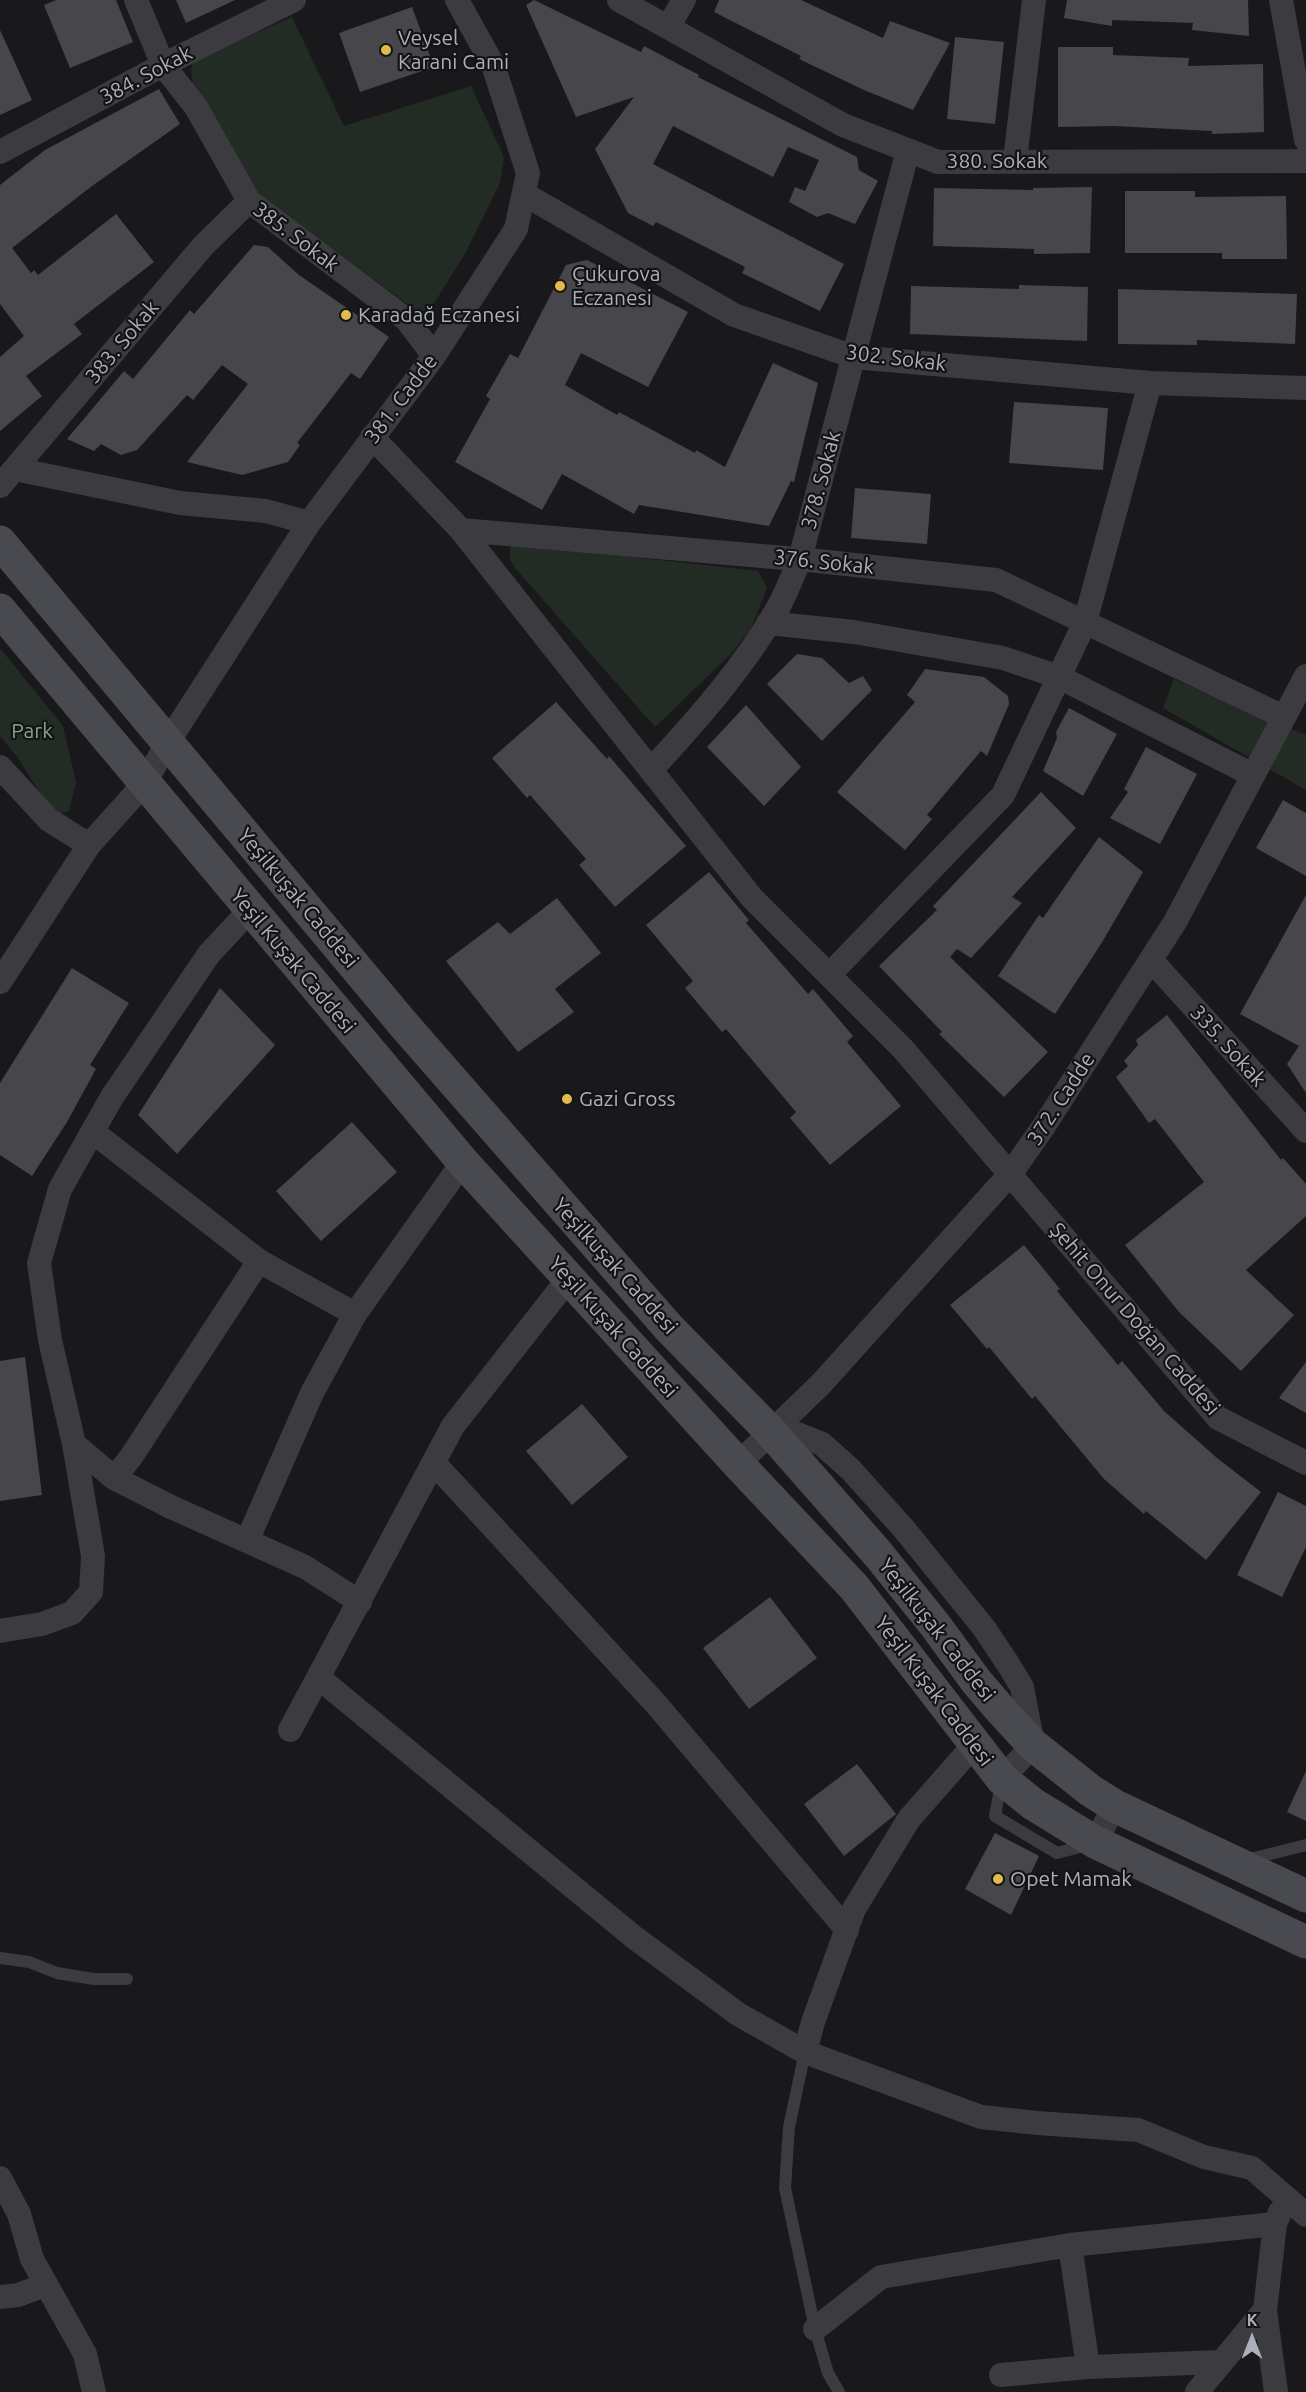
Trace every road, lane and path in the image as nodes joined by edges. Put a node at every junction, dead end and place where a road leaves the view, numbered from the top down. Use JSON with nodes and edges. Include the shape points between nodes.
{"nodes":[{"id":1,"x":136,"y":0,"type":"edge"},
{"id":2,"x":294,"y":0,"type":"edge"},
{"id":3,"x":457,"y":0,"type":"edge"},
{"id":4,"x":619,"y":0,"type":"edge"},
{"id":5,"x":684,"y":0,"type":"edge"},
{"id":6,"x":1034,"y":0,"type":"edge"},
{"id":7,"x":1281,"y":0,"type":"edge"},
{"id":8,"x":668,"y":27,"type":"junction"},
{"id":9,"x":163,"y":65,"type":"junction"},
{"id":10,"x":1306,"y":140,"type":"edge"},
{"id":11,"x":908,"y":150,"type":"junction"},
{"id":12,"x":0,"y":152,"type":"edge"},
{"id":13,"x":1015,"y":160,"type":"junction"},
{"id":14,"x":1306,"y":161,"type":"edge"},
{"id":15,"x":524,"y":194,"type":"junction"},
{"id":16,"x":249,"y":201,"type":"junction"},
{"id":17,"x":434,"y":356,"type":"junction"},
{"id":18,"x":854,"y":357,"type":"junction"},
{"id":19,"x":1150,"y":383,"type":"junction"},
{"id":20,"x":1306,"y":388,"type":"edge"},
{"id":21,"x":372,"y":437,"type":"junction"},
{"id":22,"x":7,"y":478,"type":"edge"},
{"id":23,"x":309,"y":523,"type":"junction"},
{"id":24,"x":461,"y":530,"type":"junction"},
{"id":25,"x":0,"y":542,"type":"edge"},
{"id":26,"x":800,"y":559,"type":"junction"},
{"id":27,"x":0,"y":610,"type":"edge"},
{"id":28,"x":1085,"y":622,"type":"junction"},
{"id":29,"x":768,"y":623,"type":"junction"},
{"id":30,"x":1059,"y":677,"type":"junction"},
{"id":31,"x":1303,"y":689,"type":"edge"},
{"id":32,"x":1284,"y":717,"type":"junction"},
{"id":33,"x":168,"y":742,"type":"junction"},
{"id":34,"x":0,"y":767,"type":"edge"},
{"id":35,"x":651,"y":770,"type":"junction"},
{"id":36,"x":1253,"y":776,"type":"junction"},
{"id":37,"x":144,"y":784,"type":"junction"},
{"id":38,"x":89,"y":845,"type":"junction"},
{"id":39,"x":250,"y":910,"type":"junction"},
{"id":40,"x":1151,"y":960,"type":"junction"},
{"id":41,"x":829,"y":975,"type":"junction"},
{"id":42,"x":0,"y":982,"type":"edge"},
{"id":43,"x":1306,"y":1131,"type":"edge"},
{"id":44,"x":93,"y":1132,"type":"junction"},
{"id":45,"x":463,"y":1162,"type":"junction"},
{"id":46,"x":1011,"y":1173,"type":"junction"},
{"id":47,"x":259,"y":1261,"type":"junction"},
{"id":48,"x":569,"y":1278,"type":"junction"},
{"id":49,"x":355,"y":1314,"type":"junction"},
{"id":50,"x":770,"y":1431,"type":"junction"},
{"id":51,"x":74,"y":1444,"type":"junction"},
{"id":52,"x":434,"y":1463,"type":"junction"},
{"id":53,"x":1306,"y":1463,"type":"edge"},
{"id":54,"x":738,"y":1464,"type":"junction"},
{"id":55,"x":114,"y":1478,"type":"junction"},
{"id":56,"x":247,"y":1541,"type":"junction"},
{"id":57,"x":360,"y":1602,"type":"junction"},
{"id":58,"x":0,"y":1631,"type":"edge"},
{"id":59,"x":319,"y":1678,"type":"junction"},
{"id":60,"x":290,"y":1730,"type":"dead end"},
{"id":61,"x":974,"y":1745,"type":"junction"},
{"id":62,"x":1033,"y":1745,"type":"junction"},
{"id":63,"x":1002,"y":1779,"type":"junction"},
{"id":64,"x":1115,"y":1806,"type":"junction"},
{"id":65,"x":1095,"y":1842,"type":"junction"},
{"id":66,"x":1306,"y":1845,"type":"edge"},
{"id":67,"x":1236,"y":1863,"type":"junction"},
{"id":68,"x":1306,"y":1896,"type":"edge"},
{"id":69,"x":846,"y":1930,"type":"junction"},
{"id":70,"x":1306,"y":1942,"type":"edge"},
{"id":71,"x":0,"y":1958,"type":"edge"},
{"id":72,"x":127,"y":1979,"type":"dead end"},
{"id":73,"x":805,"y":2052,"type":"junction"},
{"id":74,"x":0,"y":2178,"type":"edge"},
{"id":75,"x":1286,"y":2199,"type":"junction"},
{"id":76,"x":1306,"y":2215,"type":"edge"},
{"id":77,"x":1275,"y":2224,"type":"junction"},
{"id":78,"x":1070,"y":2245,"type":"junction"},
{"id":79,"x":45,"y":2285,"type":"junction"},
{"id":80,"x":0,"y":2297,"type":"edge"},
{"id":81,"x":1265,"y":2310,"type":"junction"},
{"id":82,"x":815,"y":2329,"type":"junction"},
{"id":83,"x":1220,"y":2362,"type":"junction"},
{"id":84,"x":1088,"y":2367,"type":"junction"},
{"id":85,"x":1001,"y":2375,"type":"dead end"},
{"id":86,"x":94,"y":2392,"type":"edge"},
{"id":87,"x":838,"y":2392,"type":"edge"},
{"id":88,"x":1197,"y":2392,"type":"edge"},
{"id":89,"x":1276,"y":2392,"type":"edge"}],
"edges":[{"from":1,"to":9,"type":"street","name":"385. Sokak"},
{"from":2,"to":9,"type":"street","name":"384. Sokak"},
{"from":3,"to":15,"type":"street","name":"381. Cadde","via":[[493,64],[528,173]]},
{"from":4,"to":8,"type":"street","name":"380. Sokak"},
{"from":5,"to":8,"type":"street"},
{"from":6,"to":13,"type":"street"},
{"from":7,"to":10,"type":"street"},
{"from":8,"to":11,"type":"street","name":"380. Sokak","via":[[843,125]]},
{"from":9,"to":12,"type":"street","name":"384. Sokak"},
{"from":9,"to":16,"type":"street","name":"385. Sokak","via":[[196,107]]},
{"from":11,"to":13,"type":"street","name":"380. Sokak","via":[[938,162]]},
{"from":11,"to":18,"type":"street","name":"378. Sokak"},
{"from":13,"to":14,"type":"street","name":"380. Sokak"},
{"from":15,"to":17,"type":"street","name":"381. Cadde","via":[[516,229]]},
{"from":15,"to":18,"type":"street","name":"302. Sokak","via":[[734,315]]},
{"from":16,"to":17,"type":"street","name":"385. Sokak","via":[[407,320]]},
{"from":16,"to":22,"type":"street","name":"383. Sokak","via":[[203,246]]},
{"from":17,"to":21,"type":"street","name":"381. Cadde"},
{"from":18,"to":19,"type":"street","name":"302. Sokak"},
{"from":18,"to":26,"type":"street","name":"378. Sokak"},
{"from":19,"to":20,"type":"street","name":"302. Sokak"},
{"from":19,"to":28,"type":"street"},
{"from":21,"to":23,"type":"street","name":"381. Cadde"},
{"from":21,"to":24,"type":"street"},
{"from":22,"to":23,"type":"street","via":[[266,511]]},
{"from":23,"to":33,"type":"street","name":"381. Cadde"},
{"from":24,"to":26,"type":"street","name":"376. Sokak"},
{"from":24,"to":35,"type":"street","name":"Şehit Onur Doğan Caddesi"},
{"from":25,"to":33,"type":"main road","name":"Yeşilkuşak Caddesi"},
{"from":26,"to":28,"type":"street","name":"376. Sokak","via":[[996,580]]},
{"from":26,"to":29,"type":"street","name":"378. Sokak"},
{"from":27,"to":37,"type":"main road","name":"Yeşil Kuşak Caddesi"},
{"from":28,"to":30,"type":"street"},
{"from":28,"to":32,"type":"street","name":"376. Sokak"},
{"from":29,"to":30,"type":"street","via":[[854,632],[1003,658]]},
{"from":29,"to":35,"type":"street","name":"378. Sokak","via":[[706,710]]},
{"from":30,"to":36,"type":"street"},
{"from":30,"to":41,"type":"street","via":[[1003,795]]},
{"from":31,"to":32,"type":"street","name":"372. Cadde"},
{"from":32,"to":36,"type":"street","name":"372. Cadde"},
{"from":33,"to":37,"type":"street","name":"381. Cadde"},
{"from":33,"to":50,"type":"main road","name":"Yeşilkuşak Caddesi","via":[[412,1034],[629,1284]]},
{"from":34,"to":38,"type":"street","via":[[49,820]]},
{"from":35,"to":41,"type":"street","name":"Şehit Onur Doğan Caddesi","via":[[752,897]]},
{"from":36,"to":40,"type":"street","name":"372. Cadde"},
{"from":37,"to":38,"type":"street","name":"381. Cadde"},
{"from":37,"to":39,"type":"main road","name":"Yeşil Kuşak Caddesi"},
{"from":38,"to":42,"type":"street","name":"381. Cadde"},
{"from":39,"to":44,"type":"street","via":[[209,954],[112,1097]]},
{"from":39,"to":45,"type":"main road","name":"Yeşil Kuşak Caddesi"},
{"from":40,"to":43,"type":"street","name":"335. Sokak"},
{"from":40,"to":46,"type":"street","name":"372. Cadde"},
{"from":41,"to":46,"type":"street","name":"Şehit Onur Doğan Caddesi","via":[[903,1049]]},
{"from":44,"to":47,"type":"street"},
{"from":44,"to":51,"type":"street","via":[[60,1189],[39,1263],[50,1340]]},
{"from":45,"to":48,"type":"main road","name":"Yeşil Kuşak Caddesi"},
{"from":45,"to":49,"type":"street"},
{"from":46,"to":50,"type":"street","name":"372. Cadde","via":[[821,1384]]},
{"from":46,"to":53,"type":"street","name":"Şehit Onur Doğan Caddesi","via":[[1218,1418]]},
{"from":47,"to":49,"type":"street"},
{"from":47,"to":55,"type":"street"},
{"from":48,"to":52,"type":"street","via":[[453,1426]]},
{"from":48,"to":54,"type":"main road","name":"Yeşil Kuşak Caddesi"},
{"from":49,"to":56,"type":"street","via":[[312,1392]]},
{"from":50,"to":54,"type":"street","name":"372. Cadde"},
{"from":50,"to":62,"type":"main road","name":"Yeşilkuşak Caddesi","via":[[878,1554],[976,1681]]},
{"from":51,"to":55,"type":"street"},
{"from":51,"to":58,"type":"street","via":[[93,1556],[91,1592],[72,1613],[42,1624]]},
{"from":52,"to":57,"type":"street"},
{"from":52,"to":69,"type":"street","via":[[656,1704]]},
{"from":54,"to":61,"type":"main road","name":"Yeşil Kuşak Caddesi","via":[[854,1587]]},
{"from":55,"to":56,"type":"street"},
{"from":56,"to":57,"type":"street","via":[[305,1567]]},
{"from":57,"to":59,"type":"street"},
{"from":59,"to":60,"type":"street"},
{"from":59,"to":73,"type":"street","via":[[635,1938],[738,2014]]},
{"from":61,"to":63,"type":"main road","name":"Yeşil Kuşak Caddesi"},
{"from":61,"to":69,"type":"street","via":[[909,1819],[854,1909]]},
{"from":62,"to":63,"type":"street"},
{"from":62,"to":64,"type":"main road","name":"Yeşilkuşak Caddesi"},
{"from":63,"to":65,"type":"main road","name":"Yeşil Kuşak Caddesi","via":[[1033,1804]]},
{"from":64,"to":65,"type":"street"},
{"from":64,"to":67,"type":"main road","name":"Yeşilkuşak Caddesi"},
{"from":65,"to":70,"type":"main road","name":"Yeşil Kuşak Caddesi"},
{"from":66,"to":67,"type":"lane"},
{"from":67,"to":68,"type":"main road","name":"Yeşilkuşak Caddesi"},
{"from":69,"to":73,"type":"street"},
{"from":71,"to":72,"type":"lane","via":[[28,1962],[57,1973]]},
{"from":73,"to":75,"type":"street","via":[[981,2117],[1138,2130],[1204,2157],[1252,2168]]},
{"from":73,"to":82,"type":"lane","via":[[789,2127],[785,2188]]},
{"from":74,"to":79,"type":"street","via":[[19,2214],[32,2259]]},
{"from":75,"to":76,"type":"street"},
{"from":75,"to":77,"type":"street"},
{"from":77,"to":78,"type":"street"},
{"from":77,"to":81,"type":"street"},
{"from":78,"to":82,"type":"street","via":[[881,2277]]},
{"from":78,"to":84,"type":"street"},
{"from":79,"to":80,"type":"street"},
{"from":79,"to":86,"type":"street","via":[[85,2354]]},
{"from":81,"to":83,"type":"street"},
{"from":81,"to":89,"type":"street"},
{"from":82,"to":87,"type":"lane"},
{"from":83,"to":84,"type":"street"},
{"from":83,"to":88,"type":"street"},
{"from":84,"to":85,"type":"street"}]}
